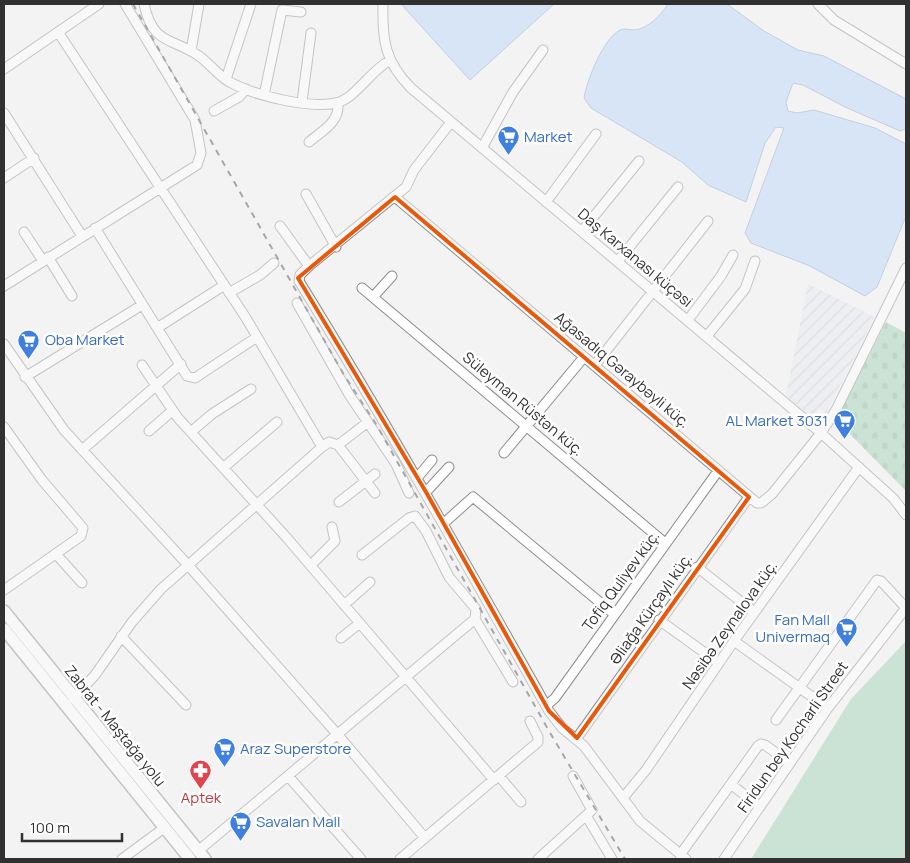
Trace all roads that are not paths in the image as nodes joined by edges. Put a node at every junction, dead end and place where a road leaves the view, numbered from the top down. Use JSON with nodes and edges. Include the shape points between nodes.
{"nodes":[{"id":1,"x":99,"y":4,"type":"edge"},
{"id":2,"x":125,"y":4,"type":"edge"},
{"id":3,"x":144,"y":4,"type":"edge"},
{"id":4,"x":199,"y":4,"type":"edge"},
{"id":5,"x":252,"y":4,"type":"edge"},
{"id":6,"x":383,"y":4,"type":"edge"},
{"id":7,"x":818,"y":4,"type":"edge"},
{"id":8,"x":301,"y":12,"type":"dead end"},
{"id":9,"x":58,"y":32,"type":"junction"},
{"id":10,"x":312,"y":33,"type":"dead end"},
{"id":11,"x":543,"y":50,"type":"dead end"},
{"id":12,"x":191,"y":51,"type":"junction"},
{"id":13,"x":390,"y":62,"type":"junction"},
{"id":14,"x":906,"y":64,"type":"edge"},
{"id":15,"x":4,"y":69,"type":"edge"},
{"id":16,"x":226,"y":79,"type":"junction"},
{"id":17,"x":246,"y":89,"type":"junction"},
{"id":18,"x":264,"y":95,"type":"junction"},
{"id":19,"x":302,"y":102,"type":"junction"},
{"id":20,"x":338,"y":103,"type":"junction"},
{"id":21,"x":214,"y":111,"type":"dead end"},
{"id":22,"x":4,"y":113,"type":"edge"},
{"id":23,"x":451,"y":122,"type":"junction"},
{"id":24,"x":596,"y":134,"type":"dead end"},
{"id":25,"x":309,"y":142,"type":"dead end"},
{"id":26,"x":482,"y":148,"type":"junction"},
{"id":27,"x":34,"y":158,"type":"junction"},
{"id":28,"x":639,"y":161,"type":"dead end"},
{"id":29,"x":4,"y":178,"type":"edge"},
{"id":30,"x":678,"y":187,"type":"dead end"},
{"id":31,"x":162,"y":188,"type":"junction"},
{"id":32,"x":306,"y":194,"type":"dead end"},
{"id":33,"x":394,"y":197,"type":"junction"},
{"id":34,"x":546,"y":202,"type":"junction"},
{"id":35,"x":708,"y":221,"type":"dead end"},
{"id":36,"x":280,"y":226,"type":"dead end"},
{"id":37,"x":96,"y":228,"type":"junction"},
{"id":38,"x":582,"y":231,"type":"junction"},
{"id":39,"x":24,"y":232,"type":"dead end"},
{"id":40,"x":82,"y":236,"type":"junction"},
{"id":41,"x":336,"y":246,"type":"junction"},
{"id":42,"x":733,"y":255,"type":"dead end"},
{"id":43,"x":46,"y":259,"type":"junction"},
{"id":44,"x":755,"y":261,"type":"dead end"},
{"id":45,"x":618,"y":262,"type":"junction"},
{"id":46,"x":274,"y":263,"type":"dead end"},
{"id":47,"x":309,"y":266,"type":"junction"},
{"id":48,"x":906,"y":268,"type":"edge"},
{"id":49,"x":392,"y":276,"type":"dead end"},
{"id":50,"x":4,"y":286,"type":"edge"},
{"id":51,"x":362,"y":288,"type":"dead end"},
{"id":52,"x":226,"y":290,"type":"junction"},
{"id":53,"x":653,"y":291,"type":"junction"},
{"id":54,"x":72,"y":296,"type":"dead end"},
{"id":55,"x":373,"y":297,"type":"junction"},
{"id":56,"x":297,"y":303,"type":"dead end"},
{"id":57,"x":142,"y":305,"type":"junction"},
{"id":58,"x":688,"y":320,"type":"junction"},
{"id":59,"x":157,"y":328,"type":"junction"},
{"id":60,"x":707,"y":336,"type":"junction"},
{"id":61,"x":257,"y":337,"type":"junction"},
{"id":62,"x":4,"y":344,"type":"edge"},
{"id":63,"x":12,"y":357,"type":"junction"},
{"id":64,"x":584,"y":357,"type":"junction"},
{"id":65,"x":4,"y":363,"type":"edge"},
{"id":66,"x":181,"y":364,"type":"junction"},
{"id":67,"x":142,"y":365,"type":"dead end"},
{"id":68,"x":595,"y":365,"type":"junction"},
{"id":69,"x":25,"y":377,"type":"junction"},
{"id":70,"x":155,"y":385,"type":"junction"},
{"id":71,"x":251,"y":389,"type":"dead end"},
{"id":72,"x":172,"y":411,"type":"junction"},
{"id":73,"x":278,"y":422,"type":"dead end"},
{"id":74,"x":368,"y":422,"type":"junction"},
{"id":75,"x":527,"y":425,"type":"junction"},
{"id":76,"x":4,"y":427,"type":"edge"},
{"id":77,"x":148,"y":431,"type":"dead end"},
{"id":78,"x":191,"y":432,"type":"junction"},
{"id":79,"x":821,"y":433,"type":"junction"},
{"id":80,"x":338,"y":445,"type":"junction"},
{"id":81,"x":322,"y":447,"type":"junction"},
{"id":82,"x":82,"y":450,"type":"junction"},
{"id":83,"x":504,"y":453,"type":"dead end"},
{"id":84,"x":432,"y":460,"type":"dead end"},
{"id":85,"x":449,"y":466,"type":"dead end"},
{"id":86,"x":859,"y":467,"type":"junction"},
{"id":87,"x":223,"y":468,"type":"junction"},
{"id":88,"x":718,"y":471,"type":"junction"},
{"id":89,"x":375,"y":474,"type":"dead end"},
{"id":90,"x":417,"y":478,"type":"junction"},
{"id":91,"x":364,"y":480,"type":"junction"},
{"id":92,"x":426,"y":492,"type":"junction"},
{"id":93,"x":375,"y":493,"type":"dead end"},
{"id":94,"x":409,"y":493,"type":"dead end"},
{"id":95,"x":749,"y":497,"type":"junction"},
{"id":96,"x":340,"y":502,"type":"dead end"},
{"id":97,"x":258,"y":505,"type":"junction"},
{"id":98,"x":906,"y":515,"type":"edge"},
{"id":99,"x":444,"y":524,"type":"junction"},
{"id":100,"x":332,"y":527,"type":"dead end"},
{"id":101,"x":665,"y":543,"type":"junction"},
{"id":102,"x":56,"y":554,"type":"junction"},
{"id":103,"x":362,"y":555,"type":"dead end"},
{"id":104,"x":188,"y":565,"type":"junction"},
{"id":105,"x":311,"y":565,"type":"junction"},
{"id":106,"x":697,"y":567,"type":"junction"},
{"id":107,"x":370,"y":582,"type":"dead end"},
{"id":108,"x":82,"y":584,"type":"dead end"},
{"id":109,"x":4,"y":590,"type":"edge"},
{"id":110,"x":344,"y":605,"type":"junction"},
{"id":111,"x":906,"y":608,"type":"edge"},
{"id":112,"x":4,"y":611,"type":"edge"},
{"id":113,"x":754,"y":612,"type":"junction"},
{"id":114,"x":614,"y":614,"type":"junction"},
{"id":115,"x":475,"y":619,"type":"junction"},
{"id":116,"x":659,"y":620,"type":"junction"},
{"id":117,"x":360,"y":623,"type":"junction"},
{"id":118,"x":4,"y":629,"type":"edge"},
{"id":119,"x":121,"y":636,"type":"junction"},
{"id":120,"x":341,"y":638,"type":"dead end"},
{"id":121,"x":734,"y":641,"type":"junction"},
{"id":122,"x":719,"y":663,"type":"junction"},
{"id":123,"x":406,"y":676,"type":"junction"},
{"id":124,"x":513,"y":682,"type":"dead end"},
{"id":125,"x":799,"y":687,"type":"junction"},
{"id":126,"x":73,"y":699,"type":"junction"},
{"id":127,"x":186,"y":706,"type":"dead end"},
{"id":128,"x":546,"y":706,"type":"junction"},
{"id":129,"x":828,"y":708,"type":"junction"},
{"id":130,"x":776,"y":720,"type":"dead end"},
{"id":131,"x":530,"y":722,"type":"dead end"},
{"id":132,"x":338,"y":735,"type":"junction"},
{"id":133,"x":577,"y":738,"type":"junction"},
{"id":134,"x":790,"y":763,"type":"junction"},
{"id":135,"x":288,"y":776,"type":"junction"},
{"id":136,"x":573,"y":776,"type":"dead end"},
{"id":137,"x":497,"y":778,"type":"junction"},
{"id":138,"x":732,"y":785,"type":"junction"},
{"id":139,"x":623,"y":798,"type":"junction"},
{"id":140,"x":521,"y":802,"type":"dead end"},
{"id":141,"x":760,"y":807,"type":"junction"},
{"id":142,"x":587,"y":817,"type":"junction"},
{"id":143,"x":169,"y":825,"type":"junction"},
{"id":144,"x":425,"y":838,"type":"junction"},
{"id":145,"x":198,"y":856,"type":"edge"},
{"id":146,"x":683,"y":857,"type":"edge"},
{"id":147,"x":122,"y":859,"type":"edge"},
{"id":148,"x":361,"y":859,"type":"edge"},
{"id":149,"x":400,"y":859,"type":"edge"},
{"id":150,"x":538,"y":859,"type":"edge"},
{"id":151,"x":612,"y":859,"type":"edge"},
{"id":152,"x":724,"y":859,"type":"edge"}],
"edges":[{"from":1,"to":9,"type":"street"},
{"from":2,"to":31,"type":"street","via":[[198,127],[201,153],[197,166]]},
{"from":3,"to":12,"type":"street","via":[[160,36]]},
{"from":4,"to":12,"type":"street"},
{"from":5,"to":16,"type":"street"},
{"from":6,"to":13,"type":"street","name":"Daş Karxanası küçəsi","via":[[384,34]]},
{"from":7,"to":14,"type":"street","via":[[839,24]]},
{"from":8,"to":18,"type":"street","via":[[282,10]]},
{"from":9,"to":15,"type":"street"},
{"from":9,"to":31,"type":"street"},
{"from":10,"to":19,"type":"street"},
{"from":11,"to":26,"type":"street","via":[[513,92]]},
{"from":12,"to":16,"type":"street"},
{"from":13,"to":20,"type":"street","via":[[375,70]]},
{"from":13,"to":23,"type":"street","name":"Daş Karxanası küçəsi","via":[[412,88]]},
{"from":16,"to":17,"type":"street"},
{"from":17,"to":18,"type":"street"},
{"from":17,"to":21,"type":"street","via":[[239,97]]},
{"from":18,"to":19,"type":"street"},
{"from":19,"to":20,"type":"street"},
{"from":20,"to":25,"type":"street","via":[[336,119]]},
{"from":22,"to":27,"type":"street"},
{"from":23,"to":26,"type":"street","name":"Daş Karxanası küçəsi"},
{"from":23,"to":33,"type":"street","via":[[414,170],[410,183]]},
{"from":24,"to":34,"type":"street"},
{"from":26,"to":34,"type":"street","name":"Daş Karxanası küçəsi"},
{"from":27,"to":29,"type":"street"},
{"from":27,"to":40,"type":"street"},
{"from":28,"to":38,"type":"street"},
{"from":30,"to":45,"type":"street"},
{"from":31,"to":37,"type":"street"},
{"from":31,"to":52,"type":"street"},
{"from":32,"to":41,"type":"street"},
{"from":33,"to":41,"type":"street"},
{"from":33,"to":64,"type":"street","name":"Ağasadıq Gəraybəyli küç."},
{"from":34,"to":38,"type":"street","name":"Daş Karxanası küçəsi"},
{"from":35,"to":53,"type":"street"},
{"from":36,"to":47,"type":"street"},
{"from":37,"to":40,"type":"street"},
{"from":37,"to":57,"type":"street"},
{"from":38,"to":45,"type":"street","name":"Daş Karxanası küçəsi"},
{"from":39,"to":43,"type":"street"},
{"from":40,"to":43,"type":"street"},
{"from":41,"to":47,"type":"street"},
{"from":42,"to":58,"type":"street"},
{"from":43,"to":50,"type":"street"},
{"from":43,"to":54,"type":"street"},
{"from":44,"to":60,"type":"street","via":[[745,289]]},
{"from":45,"to":53,"type":"street","name":"Daş Karxanası küçəsi"},
{"from":46,"to":52,"type":"street","via":[[260,275]]},
{"from":47,"to":90,"type":"street","via":[[299,281]]},
{"from":48,"to":79,"type":"street","via":[[844,394]]},
{"from":49,"to":55,"type":"street"},
{"from":51,"to":55,"type":"street","name":"Süleyman Rüstən küç."},
{"from":52,"to":59,"type":"street"},
{"from":52,"to":61,"type":"street"},
{"from":53,"to":58,"type":"street","name":"Daş Karxanası küçəsi"},
{"from":53,"to":68,"type":"street"},
{"from":55,"to":75,"type":"street","name":"Süleyman Rüstən küç."},
{"from":56,"to":74,"type":"street"},
{"from":57,"to":59,"type":"street"},
{"from":57,"to":69,"type":"street"},
{"from":58,"to":60,"type":"street","name":"Daş Karxanası küçəsi"},
{"from":59,"to":66,"type":"street"},
{"from":60,"to":79,"type":"street","name":"Daş Karxanası küçəsi"},
{"from":61,"to":66,"type":"street","via":[[195,378],[187,376]]},
{"from":61,"to":81,"type":"street"},
{"from":62,"to":63,"type":"street"},
{"from":63,"to":65,"type":"street"},
{"from":63,"to":69,"type":"street"},
{"from":64,"to":68,"type":"street","name":"Ağasadıq Gəraybəyli küç."},
{"from":64,"to":75,"type":"street"},
{"from":66,"to":70,"type":"street"},
{"from":67,"to":70,"type":"street"},
{"from":68,"to":88,"type":"street","name":"Ağasadıq Gəraybəyli küç."},
{"from":69,"to":82,"type":"street"},
{"from":70,"to":72,"type":"street"},
{"from":70,"to":82,"type":"street"},
{"from":71,"to":78,"type":"street"},
{"from":72,"to":77,"type":"street"},
{"from":72,"to":78,"type":"street"},
{"from":73,"to":87,"type":"street"},
{"from":74,"to":80,"type":"street"},
{"from":74,"to":94,"type":"street","via":[[396,464]]},
{"from":75,"to":83,"type":"street"},
{"from":75,"to":101,"type":"street","name":"Süleyman Rüstən küç."},
{"from":76,"to":102,"type":"street","via":[[42,480],[83,528],[81,536]]},
{"from":78,"to":87,"type":"street"},
{"from":79,"to":86,"type":"street","name":"Daş Karxanası küçəsi"},
{"from":79,"to":95,"type":"street","via":[[766,500],[757,503]]},
{"from":80,"to":81,"type":"street","via":[[329,442]]},
{"from":80,"to":91,"type":"street"},
{"from":81,"to":97,"type":"street"},
{"from":82,"to":104,"type":"street"},
{"from":84,"to":90,"type":"street"},
{"from":85,"to":92,"type":"street"},
{"from":86,"to":98,"type":"street","name":"Daş Karxanası küçəsi"},
{"from":86,"to":113,"type":"street","name":"Nəsibə Zeynalova küç."},
{"from":87,"to":97,"type":"street"},
{"from":88,"to":95,"type":"street","name":"Ağasadıq Gəraybəyli küç."},
{"from":88,"to":101,"type":"street","name":"Tofiq Quliyev küç."},
{"from":89,"to":91,"type":"street"},
{"from":90,"to":92,"type":"street"},
{"from":91,"to":93,"type":"street"},
{"from":91,"to":96,"type":"street"},
{"from":92,"to":99,"type":"street"},
{"from":95,"to":106,"type":"street","name":"Əliağa Kürçaylı küç."},
{"from":97,"to":104,"type":"street"},
{"from":97,"to":105,"type":"street"},
{"from":99,"to":114,"type":"street","via":[[473,497]]},
{"from":99,"to":128,"type":"street"},
{"from":100,"to":105,"type":"street","via":[[335,541]]},
{"from":101,"to":114,"type":"street","name":"Tofiq Quliyev küç."},
{"from":102,"to":108,"type":"street"},
{"from":102,"to":109,"type":"street"},
{"from":103,"to":115,"type":"street","via":[[415,516],[449,577],[476,609]]},
{"from":104,"to":119,"type":"street","via":[[147,604]]},
{"from":104,"to":132,"type":"street"},
{"from":105,"to":110,"type":"street"},
{"from":106,"to":113,"type":"street"},
{"from":106,"to":116,"type":"street","name":"Əliağa Kürçaylı küç."},
{"from":107,"to":110,"type":"street"},
{"from":110,"to":117,"type":"street"},
{"from":111,"to":125,"type":"street","via":[[877,580]]},
{"from":111,"to":129,"type":"street","name":"Firidun bey Kocharli Street"},
{"from":112,"to":126,"type":"main road","name":"Zabrat - Maştağa yolu"},
{"from":113,"to":121,"type":"street","name":"Nəsibə Zeynalova küç."},
{"from":114,"to":128,"type":"street","name":"Tofiq Quliyev küç."},
{"from":115,"to":123,"type":"street"},
{"from":115,"to":124,"type":"street"},
{"from":116,"to":122,"type":"street"},
{"from":116,"to":133,"type":"street","name":"Əliağa Kürçaylı küç."},
{"from":117,"to":120,"type":"street"},
{"from":117,"to":123,"type":"street"},
{"from":118,"to":143,"type":"main road","via":[[155,817]]},
{"from":119,"to":126,"type":"street","via":[[96,675]]},
{"from":119,"to":127,"type":"street"},
{"from":121,"to":122,"type":"street","name":"Nəsibə Zeynalova küç."},
{"from":121,"to":125,"type":"street"},
{"from":122,"to":139,"type":"street","name":"Nəsibə Zeynalova küç.","via":[[646,770]]},
{"from":123,"to":132,"type":"street"},
{"from":123,"to":137,"type":"street"},
{"from":125,"to":129,"type":"street"},
{"from":125,"to":130,"type":"street"},
{"from":126,"to":143,"type":"main road","name":"Zabrat - Maştağa yolu"},
{"from":128,"to":133,"type":"street","via":[[562,728]]},
{"from":129,"to":134,"type":"street","name":"Firidun bey Kocharli Street"},
{"from":131,"to":137,"type":"street","via":[[538,742]]},
{"from":132,"to":135,"type":"street"},
{"from":132,"to":144,"type":"street"},
{"from":133,"to":139,"type":"street"},
{"from":134,"to":138,"type":"street","via":[[761,744]]},
{"from":134,"to":141,"type":"street","name":"Firidun bey Kocharli Street"},
{"from":135,"to":145,"type":"street"},
{"from":135,"to":148,"type":"street"},
{"from":136,"to":142,"type":"street","via":[[592,808]]},
{"from":137,"to":140,"type":"street"},
{"from":137,"to":144,"type":"street"},
{"from":138,"to":141,"type":"street"},
{"from":138,"to":146,"type":"street"},
{"from":139,"to":146,"type":"street","via":[[645,827]]},
{"from":141,"to":152,"type":"street","name":"Firidun bey Kocharli Street"},
{"from":142,"to":150,"type":"street"},
{"from":142,"to":151,"type":"street"},
{"from":143,"to":145,"type":"main road","name":"Zabrat - Maştağa yolu"},
{"from":143,"to":147,"type":"street"},
{"from":144,"to":149,"type":"street"}]}
